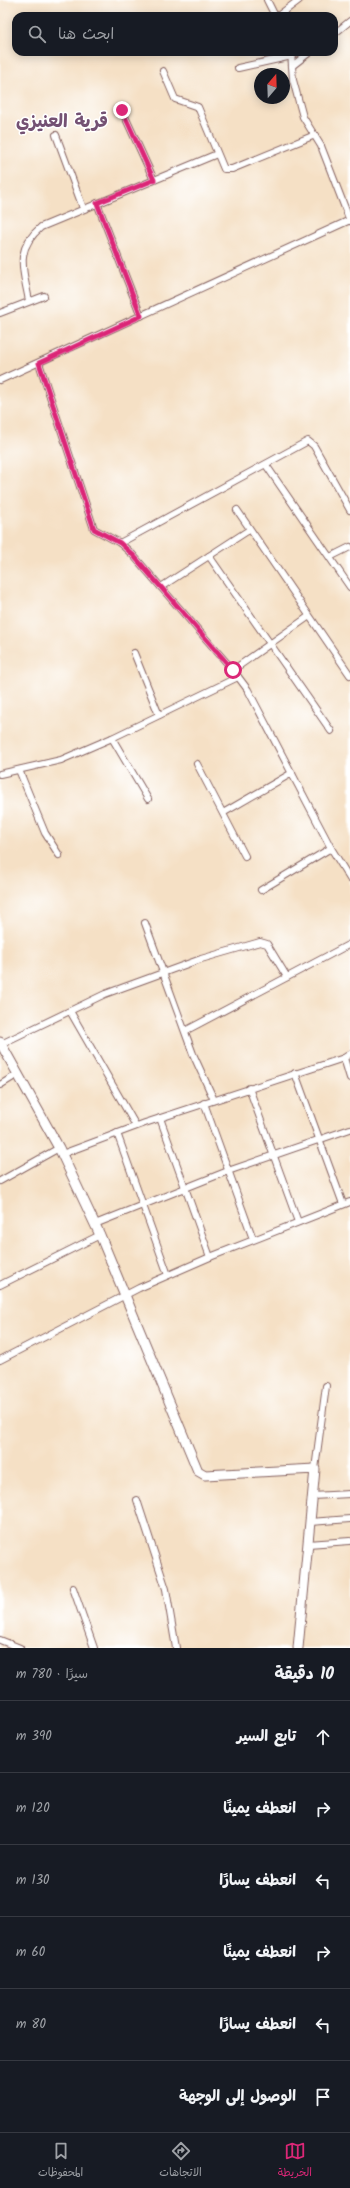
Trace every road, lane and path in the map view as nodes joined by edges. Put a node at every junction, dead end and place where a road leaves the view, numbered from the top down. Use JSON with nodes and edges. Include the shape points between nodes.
{"nodes":[{"id":1,"x":267,"y":0,"type":"edge"},
{"id":2,"x":299,"y":0,"type":"edge"},
{"id":3,"x":273,"y":12,"type":"edge"},
{"id":4,"x":283,"y":12,"type":"edge"},
{"id":5,"x":350,"y":21,"type":"edge"},
{"id":6,"x":338,"y":31,"type":"edge"},
{"id":7,"x":284,"y":56,"type":"edge"},
{"id":8,"x":292,"y":56,"type":"edge"},
{"id":9,"x":305,"y":56,"type":"edge"},
{"id":10,"x":292,"y":66,"type":"junction"},
{"id":11,"x":238,"y":68,"type":"dead end"},
{"id":12,"x":163,"y":71,"type":"dead end"},
{"id":13,"x":122,"y":110,"type":"dead end"},
{"id":14,"x":56,"y":135,"type":"dead end"},
{"id":15,"x":315,"y":135,"type":"junction"},
{"id":16,"x":217,"y":154,"type":"junction"},
{"id":17,"x":154,"y":180,"type":"junction"},
{"id":18,"x":97,"y":203,"type":"junction"},
{"id":19,"x":83,"y":208,"type":"junction"},
{"id":20,"x":350,"y":220,"type":"edge"},
{"id":21,"x":44,"y":296,"type":"dead end"},
{"id":22,"x":29,"y":301,"type":"junction"},
{"id":23,"x":0,"y":313,"type":"edge"},
{"id":24,"x":141,"y":316,"type":"junction"},
{"id":25,"x":39,"y":363,"type":"junction"},
{"id":26,"x":0,"y":380,"type":"edge"},
{"id":27,"x":266,"y":465,"type":"junction"},
{"id":28,"x":236,"y":510,"type":"dead end"},
{"id":29,"x":350,"y":510,"type":"edge"},
{"id":30,"x":249,"y":530,"type":"junction"},
{"id":31,"x":120,"y":543,"type":"junction"},
{"id":32,"x":350,"y":548,"type":"edge"},
{"id":33,"x":209,"y":556,"type":"junction"},
{"id":34,"x":330,"y":557,"type":"junction"},
{"id":35,"x":161,"y":587,"type":"junction"},
{"id":36,"x":350,"y":587,"type":"edge"},
{"id":37,"x":308,"y":617,"type":"junction"},
{"id":38,"x":271,"y":644,"type":"junction"},
{"id":39,"x":134,"y":653,"type":"dead end"},
{"id":40,"x":233,"y":670,"type":"junction"},
{"id":41,"x":350,"y":675,"type":"edge"},
{"id":42,"x":238,"y":677,"type":"junction"},
{"id":43,"x":159,"y":715,"type":"junction"},
{"id":44,"x":331,"y":731,"type":"dead end"},
{"id":45,"x":112,"y":738,"type":"junction"},
{"id":46,"x":196,"y":764,"type":"dead end"},
{"id":47,"x":20,"y":770,"type":"junction"},
{"id":48,"x":292,"y":773,"type":"junction"},
{"id":49,"x":0,"y":774,"type":"edge"},
{"id":50,"x":148,"y":799,"type":"dead end"},
{"id":51,"x":223,"y":813,"type":"junction"},
{"id":52,"x":331,"y":848,"type":"junction"},
{"id":53,"x":59,"y":855,"type":"dead end"},
{"id":54,"x":245,"y":856,"type":"dead end"},
{"id":55,"x":350,"y":879,"type":"edge"},
{"id":56,"x":261,"y":890,"type":"dead end"},
{"id":57,"x":145,"y":923,"type":"dead end"},
{"id":58,"x":350,"y":944,"type":"edge"},
{"id":59,"x":164,"y":974,"type":"junction"},
{"id":60,"x":287,"y":977,"type":"junction"},
{"id":61,"x":70,"y":1011,"type":"junction"},
{"id":62,"x":185,"y":1031,"type":"junction"},
{"id":63,"x":0,"y":1043,"type":"edge"},
{"id":64,"x":350,"y":1054,"type":"edge"},
{"id":65,"x":344,"y":1058,"type":"junction"},
{"id":66,"x":295,"y":1073,"type":"junction"},
{"id":67,"x":18,"y":1074,"type":"junction"},
{"id":68,"x":350,"y":1078,"type":"edge"},
{"id":69,"x":0,"y":1085,"type":"edge"},
{"id":70,"x":249,"y":1088,"type":"junction"},
{"id":71,"x":214,"y":1100,"type":"junction"},
{"id":72,"x":204,"y":1103,"type":"junction"},
{"id":73,"x":160,"y":1118,"type":"junction"},
{"id":74,"x":136,"y":1126,"type":"junction"},
{"id":75,"x":350,"y":1128,"type":"edge"},
{"id":76,"x":117,"y":1133,"type":"junction"},
{"id":77,"x":320,"y":1139,"type":"junction"},
{"id":78,"x":61,"y":1151,"type":"junction"},
{"id":79,"x":273,"y":1156,"type":"junction"},
{"id":80,"x":228,"y":1172,"type":"junction"},
{"id":81,"x":0,"y":1181,"type":"edge"},
{"id":82,"x":185,"y":1188,"type":"junction"},
{"id":83,"x":350,"y":1202,"type":"edge"},
{"id":84,"x":343,"y":1204,"type":"junction"},
{"id":85,"x":142,"y":1205,"type":"junction"},
{"id":86,"x":298,"y":1222,"type":"junction"},
{"id":87,"x":95,"y":1224,"type":"junction"},
{"id":88,"x":100,"y":1235,"type":"junction"},
{"id":89,"x":253,"y":1239,"type":"junction"},
{"id":90,"x":210,"y":1257,"type":"junction"},
{"id":91,"x":168,"y":1275,"type":"junction"},
{"id":92,"x":0,"y":1285,"type":"edge"},
{"id":93,"x":126,"y":1295,"type":"junction"},
{"id":94,"x":0,"y":1360,"type":"edge"},
{"id":95,"x":326,"y":1386,"type":"dead end"},
{"id":96,"x":315,"y":1469,"type":"junction"},
{"id":97,"x":350,"y":1494,"type":"edge"},
{"id":98,"x":312,"y":1496,"type":"junction"},
{"id":99,"x":137,"y":1500,"type":"dead end"},
{"id":100,"x":350,"y":1519,"type":"edge"},
{"id":101,"x":310,"y":1522,"type":"junction"},
{"id":102,"x":350,"y":1541,"type":"edge"},
{"id":103,"x":308,"y":1544,"type":"junction"},
{"id":104,"x":73,"y":1588,"type":"dead end"},
{"id":105,"x":0,"y":1640,"type":"edge"},
{"id":106,"x":20,"y":1648,"type":"edge"},
{"id":107,"x":94,"y":1648,"type":"edge"},
{"id":108,"x":176,"y":1648,"type":"edge"},
{"id":109,"x":298,"y":1648,"type":"edge"}],
"edges":[{"from":1,"to":3,"type":"street"},
{"from":2,"to":4,"type":"street"},
{"from":5,"to":6,"type":"street"},
{"from":7,"to":11,"type":"street"},
{"from":8,"to":10,"type":"street"},
{"from":9,"to":10,"type":"street"},
{"from":10,"to":15,"type":"street","via":[[303,117]]},
{"from":12,"to":16,"type":"street","via":[[175,98],[198,107]]},
{"from":13,"to":17,"type":"street"},
{"from":14,"to":19,"type":"street"},
{"from":15,"to":16,"type":"street","via":[[232,169],[224,169]]},
{"from":15,"to":20,"type":"street"},
{"from":16,"to":17,"type":"street"},
{"from":17,"to":18,"type":"street"},
{"from":18,"to":19,"type":"street"},
{"from":18,"to":24,"type":"street"},
{"from":19,"to":22,"type":"street","via":[[41,227],[29,240],[21,263]]},
{"from":20,"to":24,"type":"street"},
{"from":21,"to":22,"type":"street"},
{"from":22,"to":23,"type":"street"},
{"from":24,"to":25,"type":"street"},
{"from":25,"to":26,"type":"street"},
{"from":25,"to":31,"type":"street","via":[[94,529]]},
{"from":27,"to":29,"type":"street","via":[[308,441],[314,446]]},
{"from":27,"to":31,"type":"street"},
{"from":27,"to":34,"type":"street"},
{"from":28,"to":30,"type":"street"},
{"from":30,"to":33,"type":"street"},
{"from":30,"to":37,"type":"street"},
{"from":31,"to":35,"type":"street"},
{"from":32,"to":34,"type":"street"},
{"from":33,"to":35,"type":"street"},
{"from":33,"to":38,"type":"street"},
{"from":34,"to":36,"type":"street"},
{"from":35,"to":40,"type":"street"},
{"from":37,"to":38,"type":"street"},
{"from":37,"to":41,"type":"street"},
{"from":38,"to":40,"type":"street"},
{"from":38,"to":44,"type":"street"},
{"from":39,"to":43,"type":"street"},
{"from":40,"to":42,"type":"street"},
{"from":42,"to":43,"type":"street"},
{"from":42,"to":48,"type":"street","via":[[248,690]]},
{"from":43,"to":45,"type":"street"},
{"from":45,"to":47,"type":"street","via":[[61,760]]},
{"from":45,"to":50,"type":"street"},
{"from":46,"to":51,"type":"street"},
{"from":47,"to":49,"type":"street"},
{"from":47,"to":53,"type":"street","via":[[45,833]]},
{"from":48,"to":51,"type":"street"},
{"from":48,"to":52,"type":"street"},
{"from":51,"to":54,"type":"street"},
{"from":52,"to":55,"type":"street"},
{"from":52,"to":56,"type":"street"},
{"from":57,"to":59,"type":"street"},
{"from":58,"to":60,"type":"street"},
{"from":59,"to":60,"type":"street","via":[[201,959],[265,942]]},
{"from":59,"to":61,"type":"street","via":[[105,994]]},
{"from":59,"to":62,"type":"street"},
{"from":60,"to":62,"type":"street"},
{"from":61,"to":63,"type":"street"},
{"from":61,"to":74,"type":"street"},
{"from":62,"to":71,"type":"street"},
{"from":63,"to":67,"type":"street"},
{"from":64,"to":65,"type":"street"},
{"from":65,"to":66,"type":"street"},
{"from":65,"to":68,"type":"street"},
{"from":66,"to":70,"type":"street"},
{"from":66,"to":77,"type":"street"},
{"from":67,"to":69,"type":"street"},
{"from":67,"to":78,"type":"street"},
{"from":70,"to":71,"type":"street"},
{"from":70,"to":79,"type":"street"},
{"from":71,"to":72,"type":"street"},
{"from":72,"to":73,"type":"street"},
{"from":72,"to":80,"type":"street"},
{"from":73,"to":74,"type":"street"},
{"from":73,"to":82,"type":"street"},
{"from":74,"to":76,"type":"street"},
{"from":75,"to":77,"type":"street"},
{"from":76,"to":78,"type":"street"},
{"from":76,"to":85,"type":"street"},
{"from":77,"to":79,"type":"street"},
{"from":77,"to":84,"type":"street"},
{"from":78,"to":81,"type":"street"},
{"from":78,"to":87,"type":"street"},
{"from":79,"to":80,"type":"street"},
{"from":79,"to":86,"type":"street"},
{"from":80,"to":82,"type":"street"},
{"from":80,"to":89,"type":"street"},
{"from":82,"to":85,"type":"street"},
{"from":82,"to":90,"type":"street"},
{"from":83,"to":84,"type":"street"},
{"from":84,"to":86,"type":"street"},
{"from":85,"to":87,"type":"street"},
{"from":85,"to":91,"type":"street"},
{"from":86,"to":89,"type":"street"},
{"from":87,"to":88,"type":"street"},
{"from":88,"to":92,"type":"street"},
{"from":88,"to":93,"type":"street"},
{"from":89,"to":90,"type":"street"},
{"from":90,"to":91,"type":"street"},
{"from":91,"to":93,"type":"street"},
{"from":93,"to":94,"type":"street"},
{"from":93,"to":96,"type":"street","via":[[201,1474]]},
{"from":95,"to":96,"type":"street"},
{"from":96,"to":98,"type":"street"},
{"from":97,"to":98,"type":"street"},
{"from":98,"to":101,"type":"street"},
{"from":99,"to":108,"type":"street","via":[[166,1588]]},
{"from":100,"to":101,"type":"street"},
{"from":101,"to":103,"type":"street"},
{"from":102,"to":103,"type":"street"},
{"from":103,"to":109,"type":"street"},
{"from":104,"to":107,"type":"street"},
{"from":105,"to":106,"type":"street"}]}
